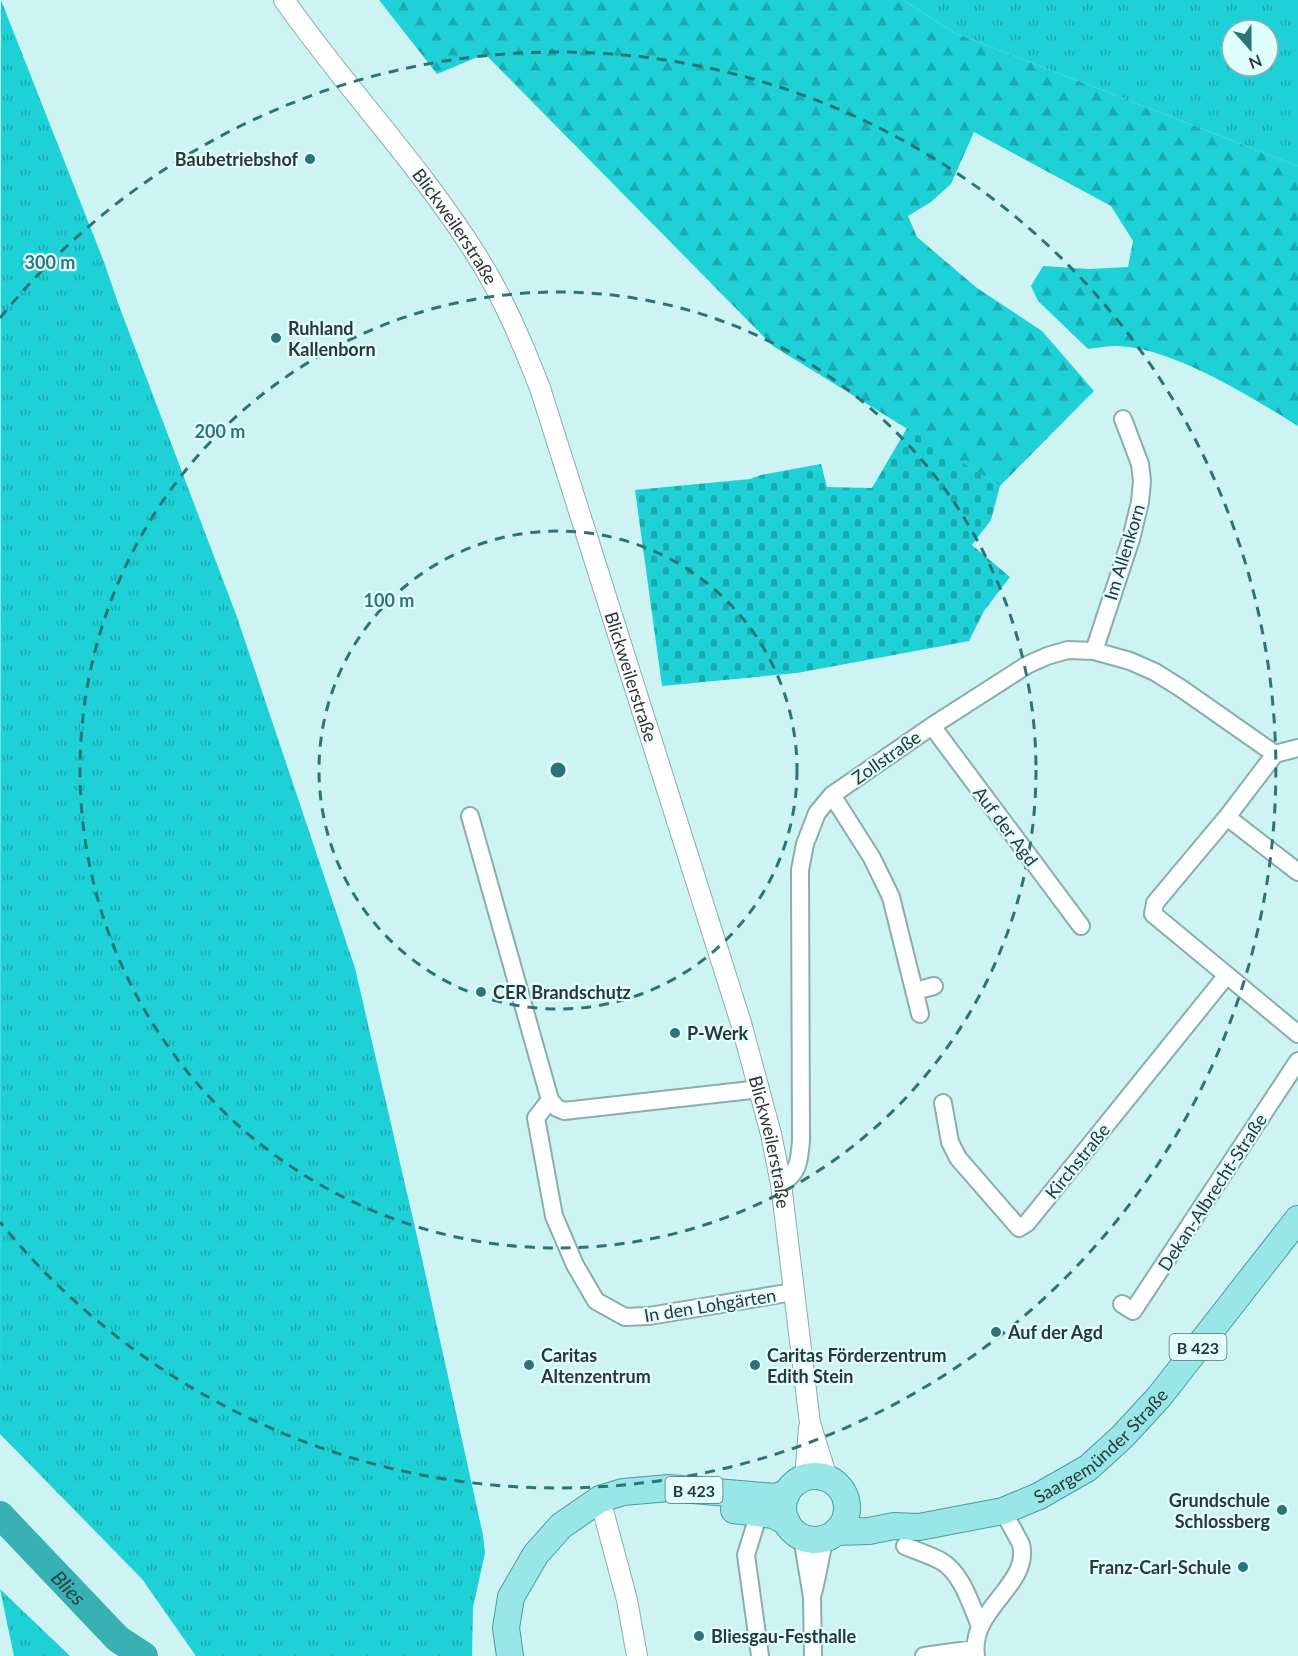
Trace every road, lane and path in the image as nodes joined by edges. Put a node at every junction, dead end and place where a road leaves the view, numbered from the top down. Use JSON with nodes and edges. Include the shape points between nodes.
{"nodes":[{"id":1,"x":284,"y":0,"type":"edge"},
{"id":2,"x":1123,"y":419,"type":"dead end"},
{"id":3,"x":1094,"y":651,"type":"junction"},
{"id":4,"x":932,"y":726,"type":"junction"},
{"id":5,"x":1298,"y":748,"type":"edge"},
{"id":6,"x":1275,"y":754,"type":"junction"},
{"id":7,"x":832,"y":795,"type":"junction"},
{"id":8,"x":470,"y":816,"type":"dead end"},
{"id":9,"x":1227,"y":817,"type":"junction"},
{"id":10,"x":1298,"y":872,"type":"edge"},
{"id":11,"x":1081,"y":926,"type":"dead end"},
{"id":12,"x":1227,"y":975,"type":"junction"},
{"id":13,"x":934,"y":986,"type":"dead end"},
{"id":14,"x":915,"y":991,"type":"junction"},
{"id":15,"x":920,"y":1014,"type":"dead end"},
{"id":16,"x":1298,"y":1034,"type":"edge"},
{"id":17,"x":1298,"y":1061,"type":"edge"},
{"id":18,"x":760,"y":1089,"type":"junction"},
{"id":19,"x":550,"y":1100,"type":"junction"},
{"id":20,"x":943,"y":1103,"type":"dead end"},
{"id":21,"x":781,"y":1184,"type":"junction"},
{"id":22,"x":1298,"y":1219,"type":"edge"},
{"id":23,"x":793,"y":1292,"type":"junction"},
{"id":24,"x":1122,"y":1304,"type":"dead end"},
{"id":25,"x":806,"y":1483,"type":"junction"},
{"id":26,"x":847,"y":1505,"type":"junction"},
{"id":27,"x":595,"y":1509,"type":"junction"},
{"id":28,"x":1003,"y":1511,"type":"junction"},
{"id":29,"x":759,"y":1513,"type":"junction"},
{"id":30,"x":813,"y":1532,"type":"junction"},
{"id":31,"x":900,"y":1536,"type":"junction"},
{"id":32,"x":812,"y":1597,"type":"junction"},
{"id":33,"x":980,"y":1626,"type":"junction"},
{"id":34,"x":976,"y":1653,"type":"edge"},
{"id":35,"x":510,"y":1656,"type":"edge"},
{"id":36,"x":637,"y":1656,"type":"edge"},
{"id":37,"x":760,"y":1656,"type":"edge"},
{"id":38,"x":813,"y":1656,"type":"edge"},
{"id":39,"x":924,"y":1656,"type":"edge"}],
"edges":[{"from":1,"to":18,"type":"street","name":"Blickweilerstraße","via":[[449,214],[478,257],[523,345],[575,495]]},
{"from":2,"to":3,"type":"street","name":"Im Allenkorn","via":[[1140,465],[1140,502]]},
{"from":3,"to":4,"type":"street","name":"Zollstraße","via":[[1068,650],[1027,665]]},
{"from":3,"to":6,"type":"street","name":"Zollstraße","via":[[1155,672]]},
{"from":4,"to":7,"type":"street","name":"Zollstraße"},
{"from":4,"to":11,"type":"street","name":"Auf der Agd"},
{"from":5,"to":6,"type":"street"},
{"from":6,"to":9,"type":"street"},
{"from":7,"to":14,"type":"street","via":[[872,858],[891,897]]},
{"from":7,"to":21,"type":"street","name":"Zollstraße","via":[[817,813],[800,870],[801,1141],[799,1164],[792,1177]]},
{"from":8,"to":19,"type":"street"},
{"from":9,"to":10,"type":"street"},
{"from":9,"to":12,"type":"street","via":[[1155,903],[1153,914]]},
{"from":12,"to":16,"type":"street"},
{"from":12,"to":20,"type":"street","name":"Kirchstraße","via":[[1027,1223],[1019,1228],[957,1158]]},
{"from":13,"to":14,"type":"street"},
{"from":14,"to":15,"type":"street"},
{"from":17,"to":24,"type":"street","name":"Dekan-Albrecht-Straße","via":[[1133,1311]]},
{"from":18,"to":19,"type":"street","via":[[564,1111]]},
{"from":18,"to":21,"type":"street","name":"Blickweilerstraße"},
{"from":19,"to":23,"type":"street","name":"In den Lohgärten","via":[[536,1118],[554,1216],[596,1301],[630,1317]]},
{"from":21,"to":23,"type":"street","name":"Blickweilerstraße"},
{"from":22,"to":28,"type":"main road","name":"Saargemünder Straße","number":"B 423","via":[[1159,1397],[1122,1437],[1069,1480]]},
{"from":23,"to":25,"type":"street","name":"Blickweilerstraße","via":[[810,1423]]},
{"from":25,"to":26,"type":"main road","via":[[841,1489]]},
{"from":25,"to":27,"type":"main road","number":"B 423","via":[[776,1497],[669,1488],[623,1492]]},
{"from":25,"to":30,"type":"main road","via":[[784,1502],[784,1513]]},
{"from":26,"to":30,"type":"main road","via":[[843,1524]]},
{"from":26,"to":31,"type":"main road","name":"Saargemünder Straße","number":"B 423","via":[[871,1514]]},
{"from":27,"to":29,"type":"main road","name":"Saargemünder Straße","number":"B 423","via":[[664,1504]]},
{"from":27,"to":35,"type":"main road","number":"B 423","via":[[561,1526],[536,1554],[511,1597],[506,1628]]},
{"from":27,"to":36,"type":"street","via":[[627,1600]]},
{"from":28,"to":31,"type":"main road","name":"Saargemünder Straße","number":"B 423","via":[[918,1527]]},
{"from":28,"to":33,"type":"street","via":[[1021,1544],[1019,1572]]},
{"from":29,"to":30,"type":"main road","name":"Saargemünder Straße","number":"B 423"},
{"from":29,"to":37,"type":"street","via":[[746,1559]]},
{"from":30,"to":31,"type":"main road","name":"Saargemünder Straße","number":"B 423","via":[[868,1531]]},
{"from":30,"to":32,"type":"street"},
{"from":30,"to":32,"type":"street","via":[[820,1555]]},
{"from":31,"to":33,"type":"street","via":[[955,1573]]},
{"from":32,"to":38,"type":"street"},
{"from":33,"to":34,"type":"street"},
{"from":34,"to":39,"type":"street"}]}
